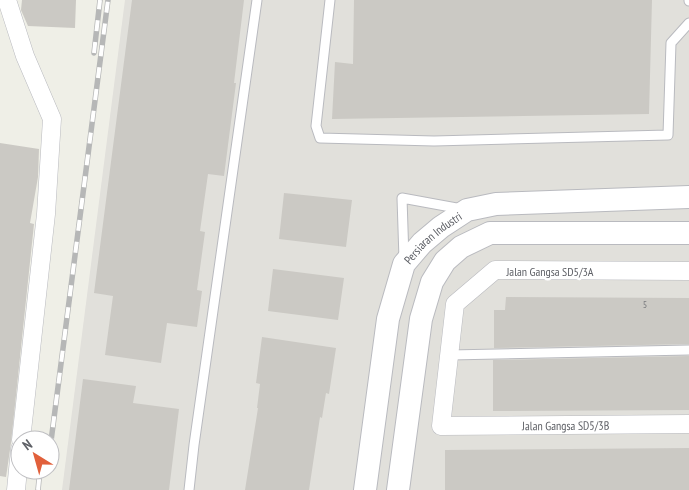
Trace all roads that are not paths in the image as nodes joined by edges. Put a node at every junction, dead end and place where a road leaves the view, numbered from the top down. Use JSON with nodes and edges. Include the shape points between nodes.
{"nodes":[{"id":1,"x":7,"y":0,"type":"edge"},
{"id":2,"x":256,"y":0,"type":"edge"},
{"id":3,"x":330,"y":0,"type":"edge"},
{"id":4,"x":689,"y":23,"type":"edge"},
{"id":5,"x":689,"y":198,"type":"edge"},
{"id":6,"x":467,"y":210,"type":"junction"},
{"id":7,"x":689,"y":233,"type":"edge"},
{"id":8,"x":404,"y":264,"type":"junction"},
{"id":9,"x":689,"y":271,"type":"edge"},
{"id":10,"x":689,"y":350,"type":"edge"},
{"id":11,"x":450,"y":354,"type":"junction"},
{"id":12,"x":689,"y":424,"type":"edge"},
{"id":13,"x":441,"y":426,"type":"joint"},
{"id":14,"x":22,"y":430,"type":"edge"},
{"id":15,"x":189,"y":490,"type":"edge"},
{"id":16,"x":365,"y":490,"type":"edge"},
{"id":17,"x":398,"y":490,"type":"edge"}],
"edges":[{"from":1,"to":14,"type":"street","via":[[25,56],[52,119],[46,214]]},
{"from":2,"to":15,"type":"lane"},
{"from":3,"to":4,"type":"lane","via":[[316,126],[320,138],[434,141],[668,135],[671,43]]},
{"from":5,"to":6,"type":"street","name":"Persiaran Industri","via":[[496,204]]},
{"from":6,"to":8,"type":"street","name":"Persiaran Industri","via":[[422,243]]},
{"from":6,"to":8,"type":"lane","via":[[402,198]]},
{"from":7,"to":17,"type":"street","name":"Persiaran Industri","via":[[490,233],[461,247],[446,261],[432,282],[421,319]]},
{"from":8,"to":16,"type":"street","name":"Persiaran Industri","via":[[388,319]]},
{"from":9,"to":11,"type":"street","name":"Jalan Gangsa SD5/3A","via":[[495,270],[455,304]]},
{"from":10,"to":11,"type":"lane"},
{"from":11,"to":13,"type":"street","name":"Jalan Gangsa SD5/3A"},
{"from":12,"to":13,"type":"street","name":"Jalan Gangsa SD5/3B"}]}
